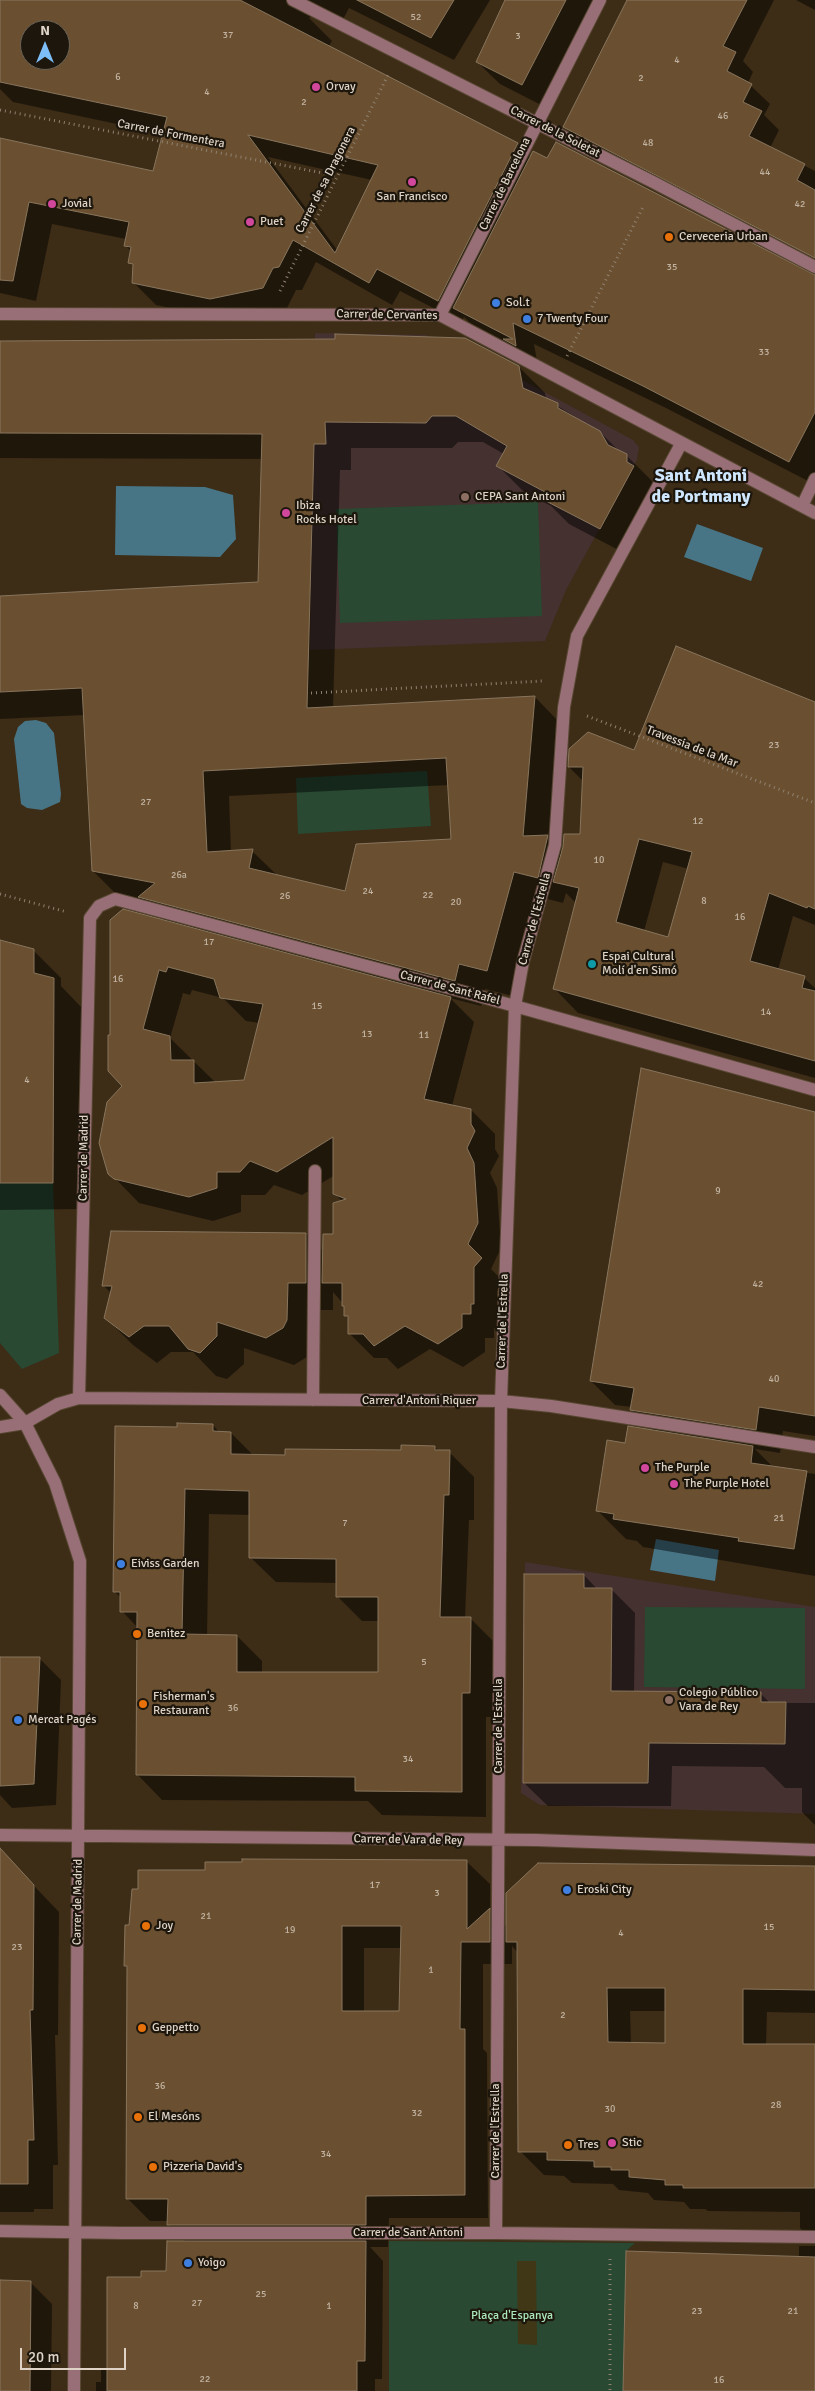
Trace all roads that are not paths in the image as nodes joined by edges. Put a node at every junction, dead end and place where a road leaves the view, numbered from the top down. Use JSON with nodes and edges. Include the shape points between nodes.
{"nodes":[{"id":1,"x":293,"y":0,"type":"edge"},
{"id":2,"x":600,"y":0,"type":"edge"},
{"id":3,"x":536,"y":123,"type":"junction"},
{"id":4,"x":815,"y":267,"type":"edge"},
{"id":5,"x":0,"y":314,"type":"edge"},
{"id":6,"x":440,"y":315,"type":"junction"},
{"id":7,"x":681,"y":444,"type":"junction"},
{"id":8,"x":815,"y":479,"type":"edge"},
{"id":9,"x":802,"y":506,"type":"junction"},
{"id":10,"x":815,"y":513,"type":"edge"},
{"id":11,"x":90,"y":918,"type":"joint"},
{"id":12,"x":515,"y":1006,"type":"junction"},
{"id":13,"x":815,"y":1090,"type":"edge"},
{"id":14,"x":315,"y":1171,"type":"dead end"},
{"id":15,"x":0,"y":1395,"type":"edge"},
{"id":16,"x":79,"y":1398,"type":"junction"},
{"id":17,"x":314,"y":1400,"type":"junction"},
{"id":18,"x":500,"y":1401,"type":"junction"},
{"id":19,"x":25,"y":1423,"type":"junction"},
{"id":20,"x":0,"y":1427,"type":"edge"},
{"id":21,"x":815,"y":1447,"type":"edge"},
{"id":22,"x":0,"y":1834,"type":"edge"},
{"id":23,"x":79,"y":1836,"type":"junction"},
{"id":24,"x":498,"y":1840,"type":"junction"},
{"id":25,"x":815,"y":1850,"type":"edge"},
{"id":26,"x":0,"y":2231,"type":"edge"},
{"id":27,"x":75,"y":2232,"type":"junction"},
{"id":28,"x":496,"y":2232,"type":"junction"},
{"id":29,"x":815,"y":2237,"type":"edge"},
{"id":30,"x":74,"y":2391,"type":"edge"}],
"edges":[{"from":1,"to":3,"type":"street","name":"Carrer de la Soletat"},
{"from":2,"to":3,"type":"street","name":"Carrer de Barcelona"},
{"from":3,"to":4,"type":"street","name":"Carrer de la Soletat"},
{"from":3,"to":6,"type":"street","name":"Carrer de Barcelona"},
{"from":5,"to":6,"type":"street","name":"Carrer de Cervantes"},
{"from":6,"to":7,"type":"street","name":"Carrer de Cervantes"},
{"from":7,"to":9,"type":"street","name":"Carrer de Cervantes"},
{"from":7,"to":12,"type":"street","name":"Carrer de l'Estrella","via":[[577,636],[564,707],[555,845],[523,962]]},
{"from":8,"to":9,"type":"street"},
{"from":9,"to":10,"type":"street","name":"Carrer de Cervantes"},
{"from":11,"to":12,"type":"street","name":"Carrer de Sant Rafel","via":[[99,906],[115,899]]},
{"from":11,"to":16,"type":"street","name":"Carrer de Madrid"},
{"from":12,"to":13,"type":"street","name":"Carrer de Sant Rafel"},
{"from":12,"to":18,"type":"street","name":"Carrer de l'Estrella"},
{"from":14,"to":17,"type":"street"},
{"from":15,"to":19,"type":"street","name":"Carrer de Madrid"},
{"from":16,"to":17,"type":"street","name":"Carrer d'Antoni Riquer"},
{"from":16,"to":19,"type":"street","name":"Carrer d'Antoni Riquer","via":[[58,1404]]},
{"from":17,"to":18,"type":"street","name":"Carrer d'Antoni Riquer"},
{"from":18,"to":21,"type":"street","name":"Carrer d'Antoni Riquer"},
{"from":18,"to":24,"type":"street","name":"Carrer de l'Estrella"},
{"from":19,"to":20,"type":"street"},
{"from":19,"to":23,"type":"street","name":"Carrer de Madrid","via":[[55,1483],[80,1561]]},
{"from":22,"to":23,"type":"street","name":"Carrer de Vara de Rey"},
{"from":23,"to":24,"type":"street","name":"Carrer de Vara de Rey"},
{"from":23,"to":27,"type":"street","name":"Carrer de Madrid"},
{"from":24,"to":25,"type":"street","name":"Carrer de Vara de Rey"},
{"from":24,"to":28,"type":"street","name":"Carrer de l'Estrella"},
{"from":26,"to":27,"type":"street","name":"Carrer de Sant Antoni"},
{"from":27,"to":28,"type":"street","name":"Carrer de Sant Antoni"},
{"from":27,"to":30,"type":"street","name":"Carrer de Madrid"},
{"from":28,"to":29,"type":"street","name":"Carrer de Sant Antoni"}]}
